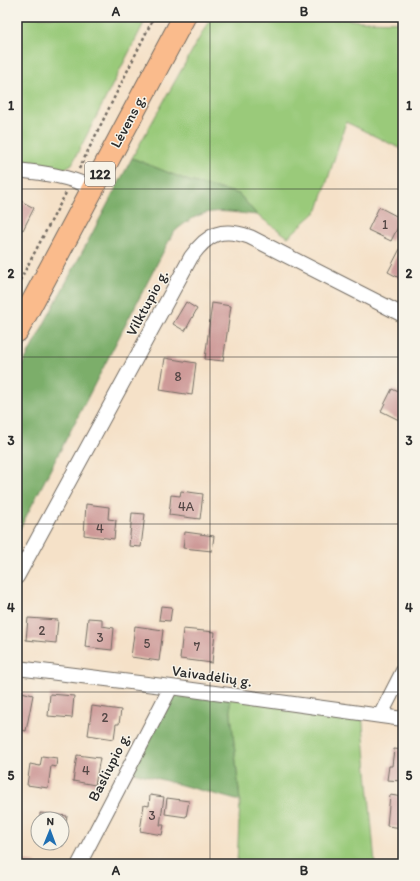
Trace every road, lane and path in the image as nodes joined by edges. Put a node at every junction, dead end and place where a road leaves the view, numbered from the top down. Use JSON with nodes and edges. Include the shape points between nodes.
{"nodes":[{"id":1,"x":154,"y":17,"type":"edge"},
{"id":2,"x":184,"y":17,"type":"edge"},
{"id":3,"x":17,"y":170,"type":"edge"},
{"id":4,"x":83,"y":184,"type":"junction"},
{"id":5,"x":17,"y":286,"type":"edge"},
{"id":6,"x":403,"y":315,"type":"edge"},
{"id":7,"x":17,"y":331,"type":"edge"},
{"id":8,"x":17,"y":577,"type":"edge"},
{"id":9,"x":17,"y":668,"type":"edge"},
{"id":10,"x":403,"y":671,"type":"edge"},
{"id":11,"x":171,"y":687,"type":"junction"},
{"id":12,"x":380,"y":716,"type":"junction"},
{"id":13,"x":403,"y":719,"type":"edge"},
{"id":14,"x":79,"y":864,"type":"edge"}],
"edges":[{"from":1,"to":4,"type":"path"},
{"from":2,"to":4,"type":"main road","name":"Lėvens g.","number":"122"},
{"from":3,"to":4,"type":"street","via":[[55,174]]},
{"from":4,"to":5,"type":"path"},
{"from":4,"to":7,"type":"main road","name":"Lėvens g.","number":"122"},
{"from":6,"to":8,"type":"street","name":"Vilktupio g.","via":[[250,236],[238,232],[211,235],[200,244],[191,257]]},
{"from":9,"to":11,"type":"street","name":"Vaivadėlių g."},
{"from":10,"to":12,"type":"street"},
{"from":11,"to":12,"type":"street","name":"Vaivadėlių g."},
{"from":11,"to":14,"type":"street","name":"Basliupio g."},
{"from":12,"to":13,"type":"street","name":"Vaivadėlių g."}]}
